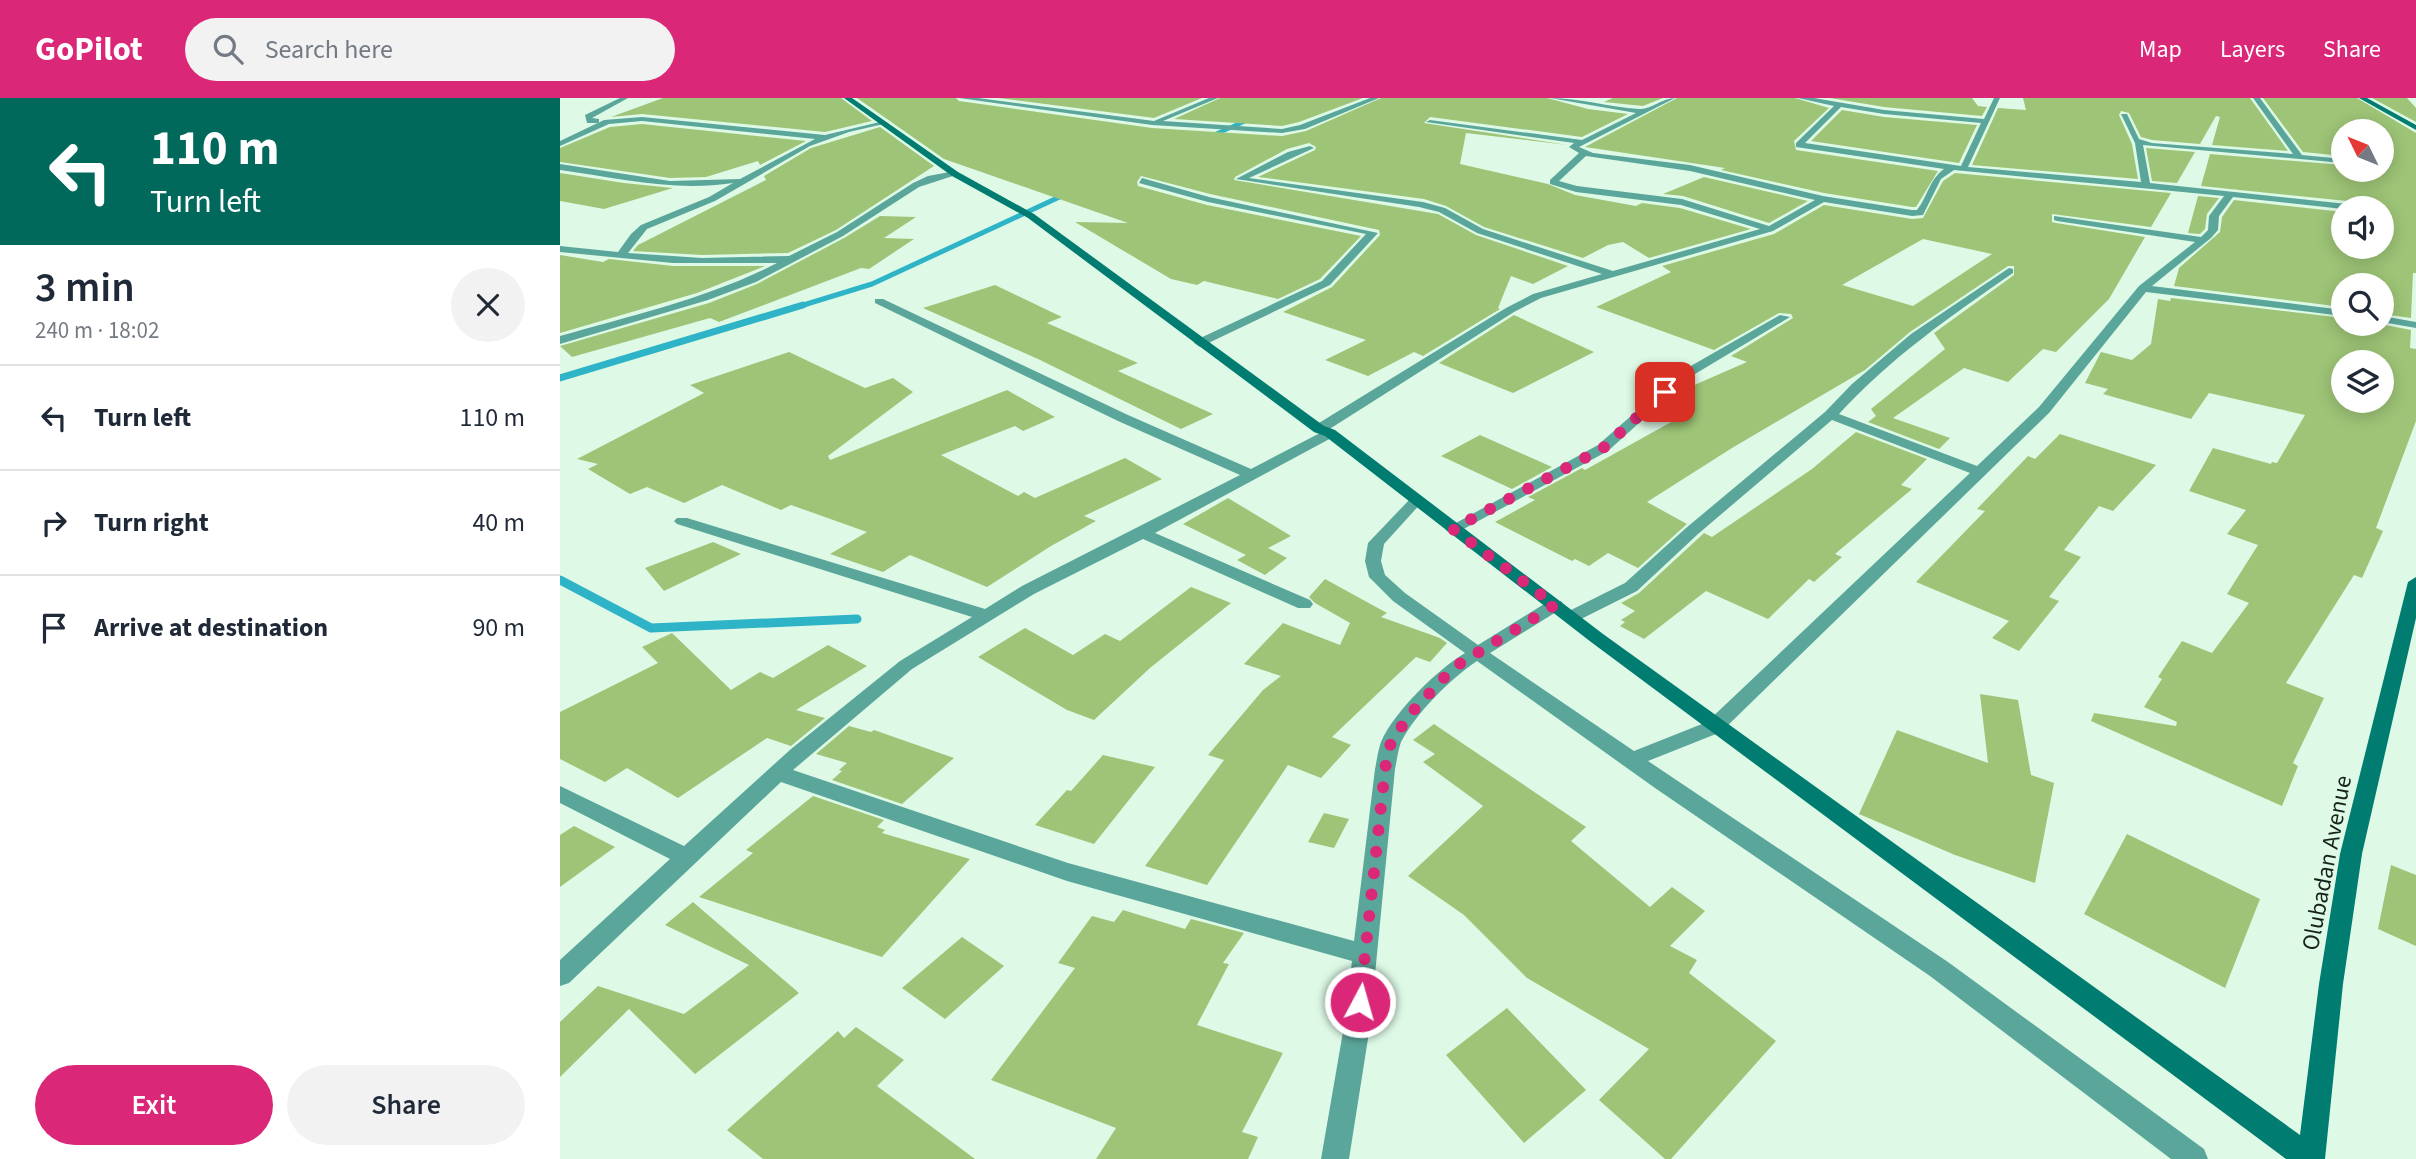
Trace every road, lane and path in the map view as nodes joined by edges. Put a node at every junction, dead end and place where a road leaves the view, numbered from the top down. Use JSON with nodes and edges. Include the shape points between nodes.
{"nodes":[{"id":1,"x":625,"y":98,"type":"edge"},
{"id":2,"x":847,"y":98,"type":"edge"},
{"id":3,"x":962,"y":98,"type":"edge"},
{"id":4,"x":1043,"y":98,"type":"edge"},
{"id":5,"x":1215,"y":98,"type":"edge"},
{"id":6,"x":1376,"y":98,"type":"edge"},
{"id":7,"x":1553,"y":98,"type":"edge"},
{"id":8,"x":1672,"y":98,"type":"edge"},
{"id":9,"x":1801,"y":98,"type":"edge"},
{"id":10,"x":1831,"y":98,"type":"edge"},
{"id":11,"x":1997,"y":98,"type":"edge"},
{"id":12,"x":2256,"y":98,"type":"edge"},
{"id":13,"x":2362,"y":98,"type":"edge"},
{"id":14,"x":1820,"y":102,"type":"junction"},
{"id":15,"x":1021,"y":106,"type":"junction"},
{"id":16,"x":1838,"y":106,"type":"junction"},
{"id":17,"x":1643,"y":111,"type":"junction"},
{"id":18,"x":2124,"y":116,"type":"dead end"},
{"id":19,"x":1985,"y":121,"type":"junction"},
{"id":20,"x":607,"y":122,"type":"junction"},
{"id":21,"x":884,"y":122,"type":"junction"},
{"id":22,"x":1430,"y":122,"type":"dead end"},
{"id":23,"x":1152,"y":124,"type":"junction"},
{"id":24,"x":2416,"y":128,"type":"edge"},
{"id":25,"x":823,"y":137,"type":"junction"},
{"id":26,"x":1583,"y":142,"type":"junction"},
{"id":27,"x":2139,"y":143,"type":"junction"},
{"id":28,"x":560,"y":144,"type":"edge"},
{"id":29,"x":1310,"y":148,"type":"dead end"},
{"id":30,"x":1584,"y":153,"type":"junction"},
{"id":31,"x":2299,"y":157,"type":"junction"},
{"id":32,"x":2331,"y":160,"type":"edge"},
{"id":33,"x":560,"y":167,"type":"edge"},
{"id":34,"x":1951,"y":168,"type":"junction"},
{"id":35,"x":1963,"y":170,"type":"junction"},
{"id":36,"x":955,"y":174,"type":"junction"},
{"id":37,"x":756,"y":176,"type":"junction"},
{"id":38,"x":1142,"y":181,"type":"dead end"},
{"id":39,"x":2146,"y":185,"type":"junction"},
{"id":40,"x":2230,"y":195,"type":"junction"},
{"id":41,"x":1823,"y":199,"type":"junction"},
{"id":42,"x":2331,"y":205,"type":"edge"},
{"id":43,"x":2057,"y":218,"type":"dead end"},
{"id":44,"x":1770,"y":229,"type":"junction"},
{"id":45,"x":2203,"y":240,"type":"junction"},
{"id":46,"x":560,"y":249,"type":"edge"},
{"id":47,"x":621,"y":256,"type":"junction"},
{"id":48,"x":797,"y":258,"type":"junction"},
{"id":49,"x":2009,"y":271,"type":"dead end"},
{"id":50,"x":1612,"y":274,"type":"junction"},
{"id":51,"x":2143,"y":288,"type":"junction"},
{"id":52,"x":879,"y":302,"type":"dead end"},
{"id":53,"x":2331,"y":312,"type":"edge"},
{"id":54,"x":1784,"y":317,"type":"dead end"},
{"id":55,"x":2394,"y":321,"type":"edge"},
{"id":56,"x":2416,"y":325,"type":"edge"},
{"id":57,"x":560,"y":340,"type":"edge"},
{"id":58,"x":1200,"y":343,"type":"junction"},
{"id":59,"x":1830,"y":415,"type":"junction"},
{"id":60,"x":1324,"y":431,"type":"junction"},
{"id":61,"x":1980,"y":472,"type":"junction"},
{"id":62,"x":1250,"y":474,"type":"junction"},
{"id":63,"x":1416,"y":501,"type":"junction"},
{"id":64,"x":682,"y":521,"type":"dead end"},
{"id":65,"x":1453,"y":529,"type":"junction"},
{"id":66,"x":1143,"y":533,"type":"junction"},
{"id":67,"x":2416,"y":582,"type":"edge"},
{"id":68,"x":1304,"y":604,"type":"dead end"},
{"id":69,"x":1563,"y":611,"type":"junction"},
{"id":70,"x":985,"y":615,"type":"junction"},
{"id":71,"x":1478,"y":652,"type":"junction"},
{"id":72,"x":1714,"y":727,"type":"junction"},
{"id":73,"x":1634,"y":761,"type":"junction"},
{"id":74,"x":778,"y":773,"type":"junction"},
{"id":75,"x":560,"y":794,"type":"edge"},
{"id":76,"x":686,"y":857,"type":"junction"},
{"id":77,"x":1365,"y":954,"type":"junction"},
{"id":78,"x":560,"y":975,"type":"edge"},
{"id":79,"x":1335,"y":1159,"type":"edge"},
{"id":80,"x":2194,"y":1159,"type":"edge"},
{"id":81,"x":2310,"y":1159,"type":"edge"}],
"edges":[{"from":1,"to":20,"type":"street","via":[[588,117]]},
{"from":2,"to":21,"type":"street"},
{"from":3,"to":15,"type":"street"},
{"from":4,"to":15,"type":"street"},
{"from":5,"to":23,"type":"street"},
{"from":6,"to":23,"type":"street","via":[[1290,130]]},
{"from":7,"to":17,"type":"street"},
{"from":8,"to":17,"type":"street"},
{"from":9,"to":14,"type":"street"},
{"from":10,"to":14,"type":"street"},
{"from":11,"to":19,"type":"street"},
{"from":12,"to":31,"type":"street"},
{"from":13,"to":24,"type":"street"},
{"from":14,"to":16,"type":"street"},
{"from":15,"to":23,"type":"street"},
{"from":16,"to":19,"type":"street"},
{"from":16,"to":34,"type":"street","via":[[1798,145]]},
{"from":17,"to":26,"type":"street"},
{"from":18,"to":27,"type":"street"},
{"from":19,"to":35,"type":"street"},
{"from":20,"to":25,"type":"street","via":[[663,119]]},
{"from":20,"to":28,"type":"street"},
{"from":21,"to":25,"type":"street"},
{"from":21,"to":36,"type":"street"},
{"from":22,"to":26,"type":"street"},
{"from":25,"to":37,"type":"street"},
{"from":26,"to":30,"type":"street","via":[[1573,147]]},
{"from":27,"to":31,"type":"street"},
{"from":27,"to":39,"type":"street"},
{"from":29,"to":50,"type":"street","via":[[1240,178],[1420,204],[1442,210],[1480,231]]},
{"from":30,"to":41,"type":"street","via":[[1690,168]]},
{"from":30,"to":44,"type":"street","via":[[1553,182],[1682,202]]},
{"from":31,"to":32,"type":"street"},
{"from":33,"to":37,"type":"street","via":[[642,182],[698,186]]},
{"from":34,"to":35,"type":"street"},
{"from":34,"to":41,"type":"street","via":[[1934,182],[1920,213]]},
{"from":35,"to":39,"type":"street"},
{"from":36,"to":48,"type":"street","via":[[916,185]]},
{"from":36,"to":58,"type":"street","via":[[1016,207]]},
{"from":37,"to":47,"type":"street","via":[[644,228]]},
{"from":38,"to":58,"type":"street","via":[[1373,233],[1326,283]]},
{"from":39,"to":40,"type":"street"},
{"from":40,"to":42,"type":"street"},
{"from":40,"to":45,"type":"street"},
{"from":41,"to":44,"type":"street"},
{"from":43,"to":45,"type":"street"},
{"from":44,"to":50,"type":"street"},
{"from":45,"to":51,"type":"street"},
{"from":46,"to":47,"type":"street"},
{"from":47,"to":48,"type":"street"},
{"from":48,"to":57,"type":"street","via":[[704,298]]},
{"from":49,"to":59,"type":"street","via":[[1915,335]]},
{"from":50,"to":60,"type":"street","via":[[1537,296],[1510,310]]},
{"from":51,"to":53,"type":"street"},
{"from":51,"to":61,"type":"street","via":[[2044,410]]},
{"from":52,"to":62,"type":"street"},
{"from":54,"to":65,"type":"street","via":[[1686,374],[1603,448]]},
{"from":55,"to":56,"type":"street"},
{"from":58,"to":60,"type":"street"},
{"from":59,"to":61,"type":"street"},
{"from":59,"to":69,"type":"street","via":[[1631,587]]},
{"from":60,"to":62,"type":"street"},
{"from":60,"to":63,"type":"street"},
{"from":61,"to":72,"type":"street"},
{"from":62,"to":66,"type":"street"},
{"from":63,"to":65,"type":"street"},
{"from":63,"to":71,"type":"street","via":[[1376,543],[1373,561],[1377,577]]},
{"from":64,"to":70,"type":"street"},
{"from":65,"to":69,"type":"street"},
{"from":66,"to":68,"type":"street"},
{"from":66,"to":70,"type":"street"},
{"from":67,"to":81,"type":"street","name":"Olubadan Avenue","via":[[2351,854]]},
{"from":69,"to":71,"type":"street"},
{"from":69,"to":72,"type":"street"},
{"from":70,"to":74,"type":"street","via":[[906,665]]},
{"from":71,"to":73,"type":"street"},
{"from":71,"to":77,"type":"street","via":[[1453,668],[1391,742]]},
{"from":72,"to":73,"type":"street"},
{"from":72,"to":81,"type":"street"},
{"from":73,"to":80,"type":"street","via":[[1939,969]]},
{"from":74,"to":76,"type":"street"},
{"from":74,"to":77,"type":"street","via":[[1067,872]]},
{"from":75,"to":76,"type":"street"},
{"from":76,"to":78,"type":"street"},
{"from":77,"to":79,"type":"street"}]}
